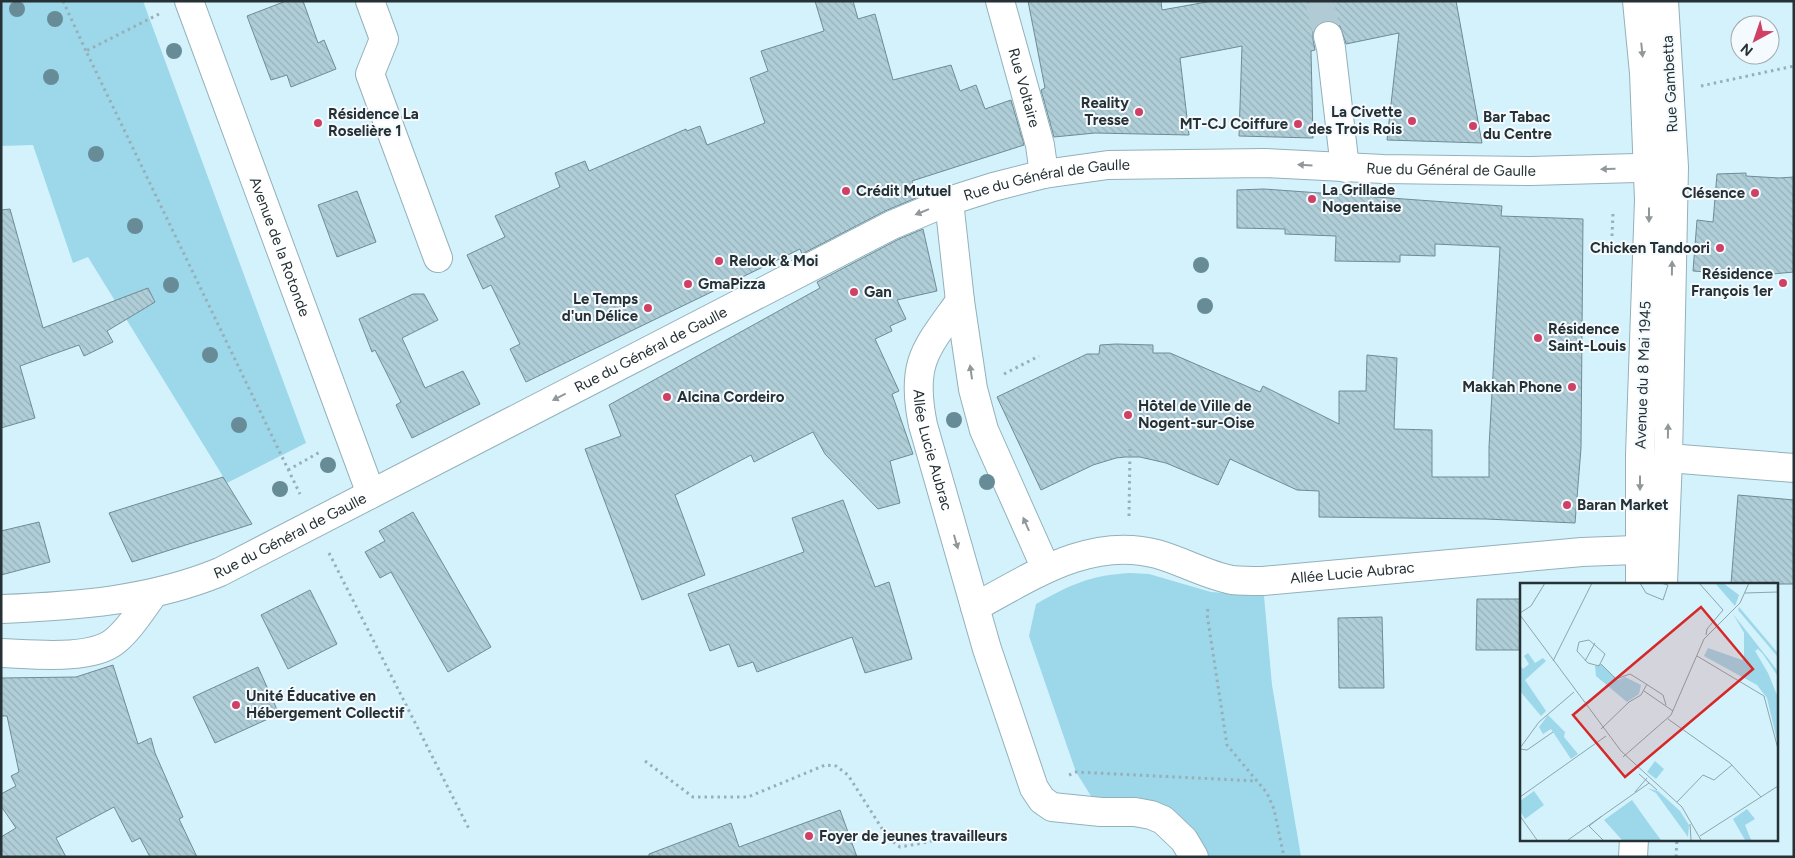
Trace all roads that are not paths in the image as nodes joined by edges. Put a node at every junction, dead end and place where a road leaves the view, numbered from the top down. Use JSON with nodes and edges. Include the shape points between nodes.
{"nodes":[{"id":1,"x":370,"y":1,"type":"edge"},
{"id":2,"x":1000,"y":1,"type":"edge"},
{"id":3,"x":1637,"y":1,"type":"edge"},
{"id":4,"x":1664,"y":1,"type":"edge"},
{"id":5,"x":178,"y":6,"type":"edge"},
{"id":6,"x":1328,"y":36,"type":"tunnel mouth"},
{"id":7,"x":1661,"y":167,"type":"junction"},
{"id":8,"x":1345,"y":168,"type":"junction"},
{"id":9,"x":1044,"y":174,"type":"junction"},
{"id":10,"x":949,"y":201,"type":"junction"},
{"id":11,"x":438,"y":258,"type":"dead end"},
{"id":12,"x":960,"y":301,"type":"junction"},
{"id":13,"x":1668,"y":458,"type":"junction"},
{"id":14,"x":1794,"y":468,"type":"edge"},
{"id":15,"x":372,"y":494,"type":"junction"},
{"id":16,"x":1652,"y":550,"type":"junction"},
{"id":17,"x":1046,"y":569,"type":"junction"},
{"id":18,"x":1640,"y":583,"type":"edge"},
{"id":19,"x":1663,"y":583,"type":"edge"},
{"id":20,"x":154,"y":593,"type":"junction"},
{"id":21,"x":975,"y":607,"type":"junction"},
{"id":22,"x":1,"y":609,"type":"edge"},
{"id":23,"x":1,"y":653,"type":"edge"},
{"id":24,"x":1634,"y":840,"type":"edge"},
{"id":25,"x":1194,"y":857,"type":"edge"},
{"id":26,"x":1633,"y":857,"type":"edge"}],
"edges":[{"from":1,"to":11,"type":"street","via":[[384,39],[370,74]]},
{"from":2,"to":9,"type":"street","name":"Rue Voltaire","via":[[1040,145]]},
{"from":3,"to":7,"type":"street","name":"Rue Gambetta","one_way":true,"via":[[1644,73]]},
{"from":4,"to":7,"type":"street","name":"Rue Gambetta"},
{"from":5,"to":15,"type":"street","name":"Avenue de la Rotonde"},
{"from":6,"to":8,"type":"street"},
{"from":7,"to":8,"type":"street","name":"Rue du Général de Gaulle","one_way":true,"via":[[1531,171]]},
{"from":13,"to":7,"type":"street","name":"Avenue du 8 Mai 1945","one_way":true},
{"from":7,"to":16,"type":"street","name":"Avenue du 8 Mai 1945","one_way":true,"via":[[1649,232],[1641,408]]},
{"from":8,"to":9,"type":"street","name":"Rue du Général de Gaulle","one_way":true,"via":[[1265,163],[1108,165]]},
{"from":9,"to":10,"type":"street","name":"Rue du Général de Gaulle"},
{"from":10,"to":12,"type":"street"},
{"from":10,"to":15,"type":"street","name":"Rue du Général de Gaulle","one_way":true,"via":[[892,225]]},
{"from":17,"to":12,"type":"street","one_way":true,"via":[[982,422],[973,389]]},
{"from":12,"to":21,"type":"street","name":"Allée Lucie Aubrac","one_way":true,"via":[[924,353],[920,368],[919,404]]},
{"from":13,"to":14,"type":"street"},
{"from":13,"to":16,"type":"street","name":"Avenue du 8 Mai 1945"},
{"from":15,"to":20,"type":"street","name":"Rue du Général de Gaulle","via":[[220,572]]},
{"from":16,"to":17,"type":"street","name":"Allée Lucie Aubrac","via":[[1582,552],[1263,581],[1230,580],[1137,550],[1097,551]]},
{"from":16,"to":18,"type":"street","name":"Avenue du 8 Mai 1945"},
{"from":16,"to":19,"type":"street","name":"Avenue du 8 Mai 1945"},
{"from":17,"to":21,"type":"street","name":"Allée Lucie Aubrac"},
{"from":20,"to":22,"type":"street","name":"Rue du Général de Gaulle","via":[[105,602]]},
{"from":20,"to":23,"type":"street","via":[[124,632],[104,648],[70,654]]},
{"from":21,"to":25,"type":"street","name":"Allée Lucie Aubrac","via":[[1034,788],[1042,800],[1052,807],[1151,815],[1163,820],[1184,840]]},
{"from":24,"to":26,"type":"street"}]}
